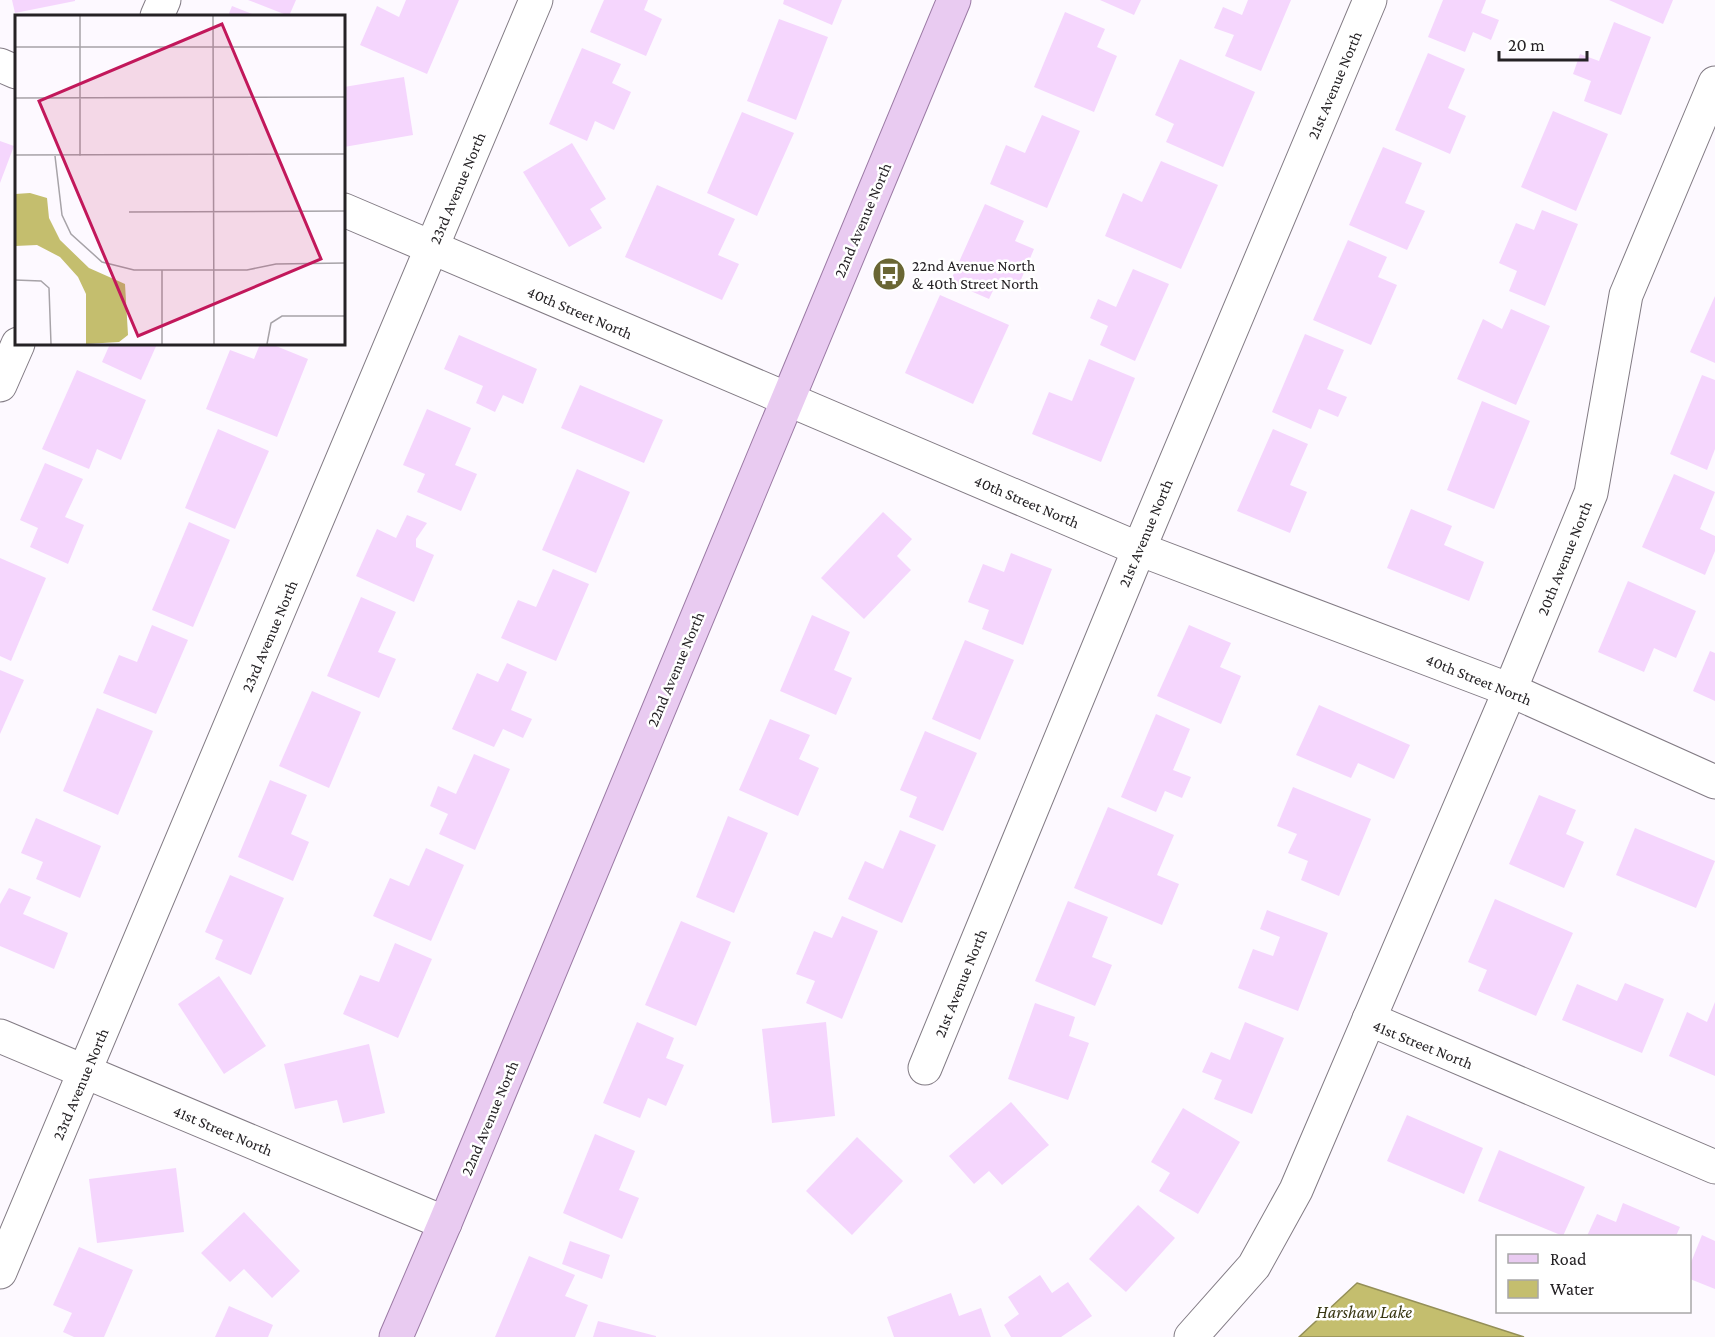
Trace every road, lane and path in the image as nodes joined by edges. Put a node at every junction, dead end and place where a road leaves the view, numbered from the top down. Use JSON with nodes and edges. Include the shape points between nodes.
{"nodes":[{"id":1,"x":164,"y":0,"type":"edge"},
{"id":2,"x":536,"y":0,"type":"edge"},
{"id":3,"x":954,"y":0,"type":"edge"},
{"id":4,"x":1370,"y":0,"type":"edge"},
{"id":5,"x":157,"y":15,"type":"edge"},
{"id":6,"x":0,"y":65,"type":"edge"},
{"id":7,"x":15,"y":72,"type":"edge"},
{"id":8,"x":1715,"y":83,"type":"edge"},
{"id":9,"x":345,"y":210,"type":"edge"},
{"id":10,"x":432,"y":249,"type":"junction"},
{"id":11,"x":18,"y":345,"type":"edge"},
{"id":12,"x":0,"y":385,"type":"edge"},
{"id":13,"x":787,"y":400,"type":"junction"},
{"id":14,"x":1139,"y":549,"type":"junction"},
{"id":15,"x":1510,"y":690,"type":"junction"},
{"id":16,"x":1715,"y":782,"type":"edge"},
{"id":17,"x":1369,"y":1019,"type":"junction"},
{"id":18,"x":0,"y":1036,"type":"edge"},
{"id":19,"x":925,"y":1068,"type":"dead end"},
{"id":20,"x":86,"y":1072,"type":"junction"},
{"id":21,"x":1715,"y":1167,"type":"edge"},
{"id":22,"x":445,"y":1223,"type":"junction"},
{"id":23,"x":0,"y":1272,"type":"edge"},
{"id":24,"x":396,"y":1337,"type":"edge"},
{"id":25,"x":1191,"y":1337,"type":"edge"}],
"edges":[{"from":1,"to":5,"type":"street"},
{"from":2,"to":10,"type":"street","name":"23rd Avenue North"},
{"from":3,"to":13,"type":"main road","name":"22nd Avenue North"},
{"from":4,"to":14,"type":"street","name":"21st Avenue North"},
{"from":6,"to":7,"type":"street"},
{"from":8,"to":15,"type":"street","name":"20th Avenue North","via":[[1626,295],[1591,493]]},
{"from":9,"to":10,"type":"street","name":"40th Street North"},
{"from":10,"to":13,"type":"street","name":"40th Street North"},
{"from":10,"to":20,"type":"street","name":"23rd Avenue North"},
{"from":11,"to":12,"type":"street"},
{"from":13,"to":14,"type":"street","name":"40th Street North"},
{"from":13,"to":22,"type":"main road","name":"22nd Avenue North"},
{"from":14,"to":15,"type":"street","name":"40th Street North"},
{"from":14,"to":19,"type":"street","name":"21st Avenue North"},
{"from":15,"to":16,"type":"street","name":"40th Street North"},
{"from":15,"to":17,"type":"street","name":"20th Avenue North"},
{"from":17,"to":21,"type":"street","name":"41st Street North"},
{"from":17,"to":25,"type":"street","name":"41st Street North","via":[[1296,1190],[1254,1266]]},
{"from":18,"to":20,"type":"street","name":"41st Street North"},
{"from":20,"to":22,"type":"street","name":"41st Street North"},
{"from":20,"to":23,"type":"street","name":"23rd Avenue North"},
{"from":22,"to":24,"type":"main road","name":"22nd Avenue North"}]}
